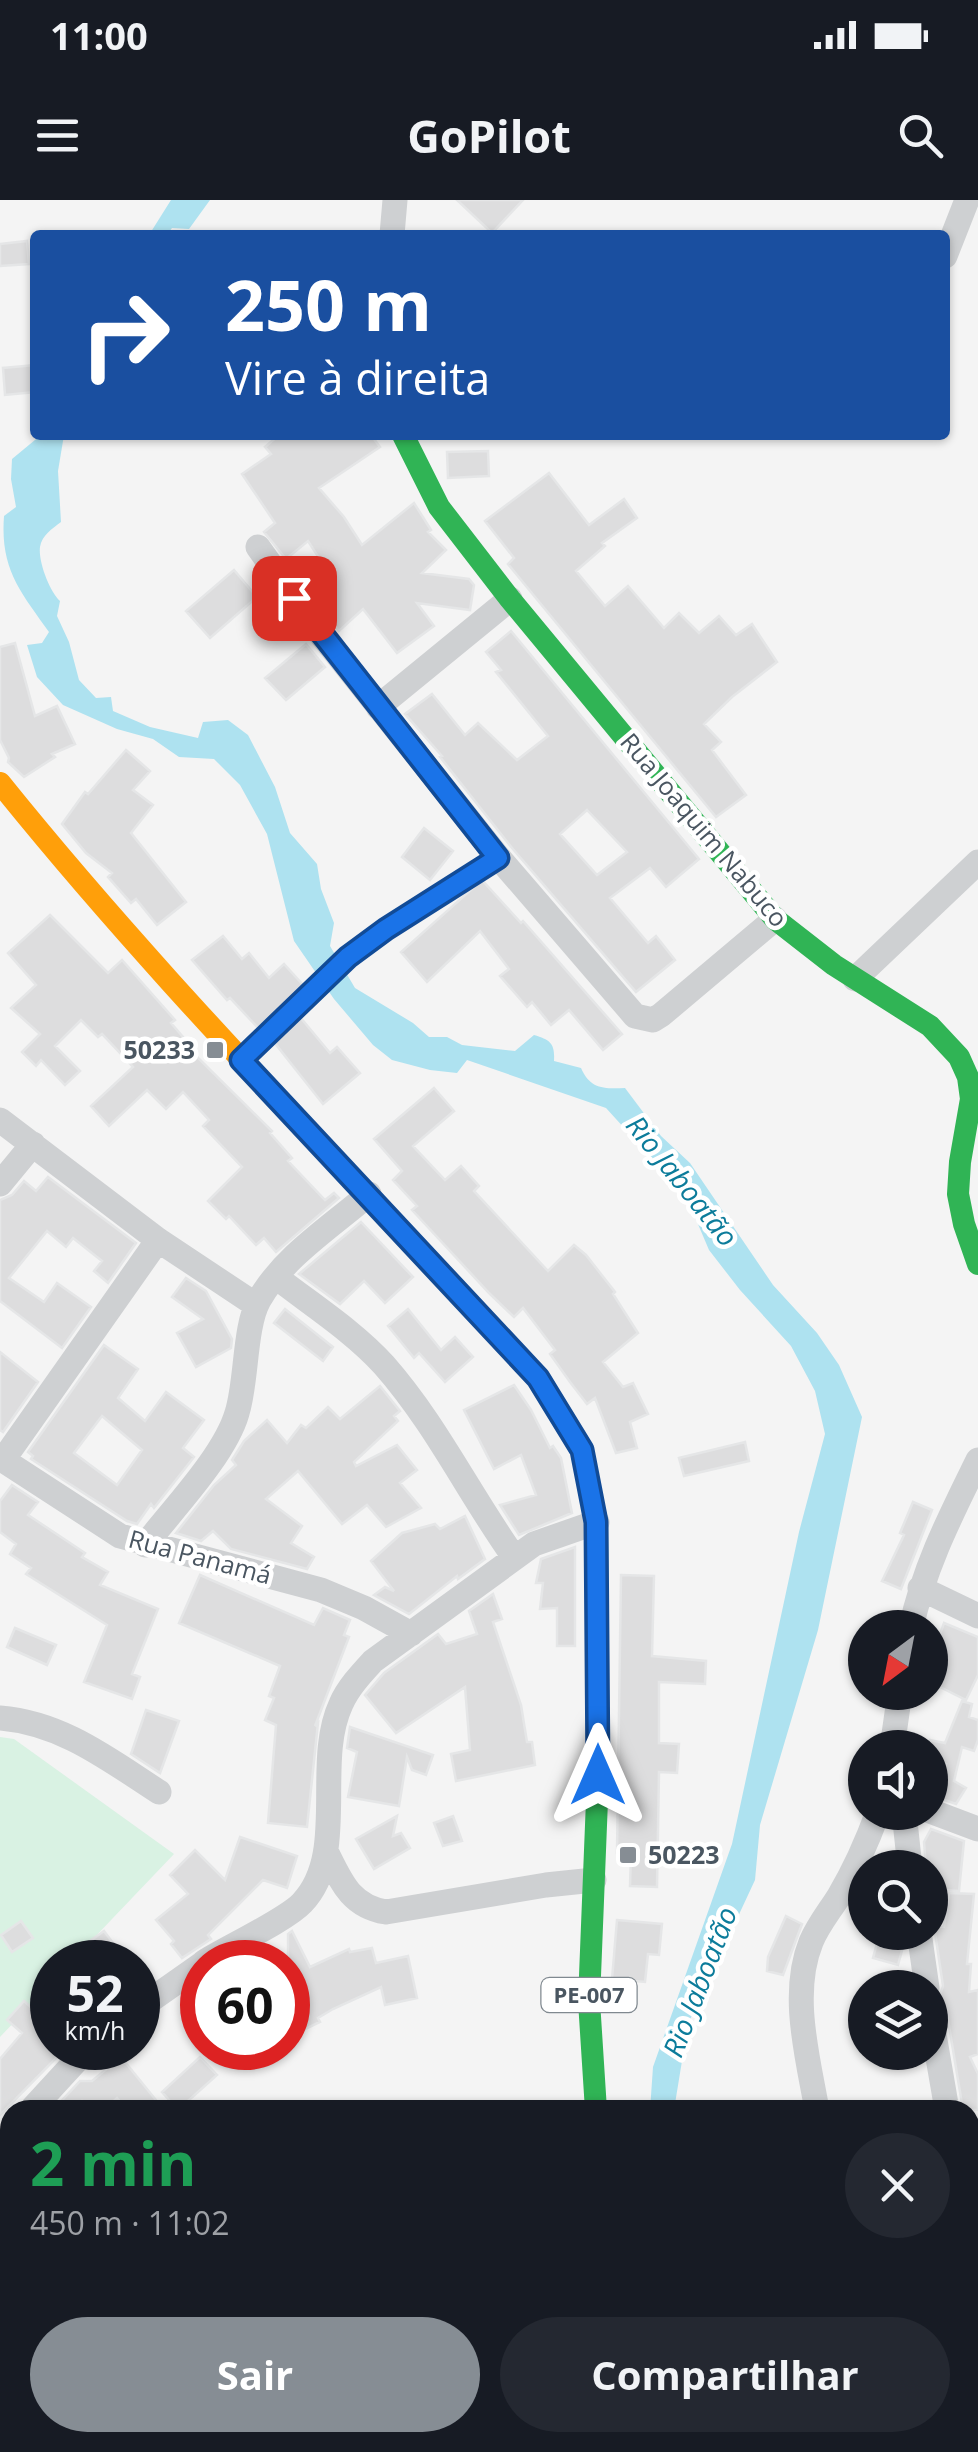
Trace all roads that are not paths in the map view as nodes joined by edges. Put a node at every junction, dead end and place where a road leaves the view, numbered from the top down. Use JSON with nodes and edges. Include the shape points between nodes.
{"nodes":[{"id":1,"x":395,"y":200,"type":"edge"},
{"id":2,"x":967,"y":200,"type":"edge"},
{"id":3,"x":392,"y":230,"type":"edge"},
{"id":4,"x":950,"y":243,"type":"edge"},
{"id":5,"x":406,"y":440,"type":"edge"},
{"id":6,"x":258,"y":548,"type":"dead end"},
{"id":7,"x":510,"y":599,"type":"junction"},
{"id":8,"x":378,"y":707,"type":"junction"},
{"id":9,"x":0,"y":783,"type":"edge"},
{"id":10,"x":498,"y":858,"type":"junction"},
{"id":11,"x":978,"y":862,"type":"edge"},
{"id":12,"x":775,"y":919,"type":"junction"},
{"id":13,"x":856,"y":979,"type":"junction"},
{"id":14,"x":241,"y":1060,"type":"junction"},
{"id":15,"x":0,"y":1120,"type":"edge"},
{"id":16,"x":33,"y":1144,"type":"junction"},
{"id":17,"x":0,"y":1184,"type":"edge"},
{"id":18,"x":369,"y":1194,"type":"junction"},
{"id":19,"x":968,"y":1202,"type":"edge"},
{"id":20,"x":158,"y":1240,"type":"junction"},
{"id":21,"x":978,"y":1264,"type":"edge"},
{"id":22,"x":276,"y":1277,"type":"junction"},
{"id":23,"x":256,"y":1305,"type":"junction"},
{"id":24,"x":1,"y":1459,"type":"edge"},
{"id":25,"x":978,"y":1460,"type":"edge"},
{"id":26,"x":596,"y":1522,"type":"junction"},
{"id":27,"x":145,"y":1545,"type":"junction"},
{"id":28,"x":514,"y":1557,"type":"junction"},
{"id":29,"x":920,"y":1588,"type":"junction"},
{"id":30,"x":915,"y":1610,"type":"edge"},
{"id":31,"x":978,"y":1616,"type":"edge"},
{"id":32,"x":411,"y":1634,"type":"junction"},
{"id":33,"x":0,"y":1718,"type":"edge"},
{"id":34,"x":159,"y":1792,"type":"dead end"},
{"id":35,"x":948,"y":1818,"type":"edge"},
{"id":36,"x":978,"y":1829,"type":"edge"},
{"id":37,"x":870,"y":1830,"type":"edge"},
{"id":38,"x":326,"y":1851,"type":"junction"},
{"id":39,"x":594,"y":1880,"type":"junction"},
{"id":40,"x":243,"y":1940,"type":"edge"},
{"id":41,"x":68,"y":2070,"type":"edge"},
{"id":42,"x":940,"y":2070,"type":"edge"},
{"id":43,"x":40,"y":2100,"type":"edge"},
{"id":44,"x":595,"y":2100,"type":"edge"},
{"id":45,"x":815,"y":2100,"type":"edge"},
{"id":46,"x":945,"y":2100,"type":"edge"}],
"edges":[{"from":1,"to":3,"type":"street"},
{"from":2,"to":4,"type":"street"},
{"from":5,"to":7,"type":"main road","name":"Rua Joaquim Nabuco","via":[[439,507]]},
{"from":6,"to":8,"type":"street"},
{"from":7,"to":8,"type":"street"},
{"from":7,"to":12,"type":"main road","name":"Rua Joaquim Nabuco"},
{"from":8,"to":10,"type":"street"},
{"from":9,"to":14,"type":"main road","number":"PE-007"},
{"from":10,"to":12,"type":"street","via":[[641,1019],[661,1015]]},
{"from":10,"to":14,"type":"lane","via":[[348,957]]},
{"from":11,"to":13,"type":"street"},
{"from":12,"to":13,"type":"main road","name":"Rua Joaquim Nabuco"},
{"from":13,"to":19,"type":"main road","name":"Rua Joaquim Nabuco","via":[[932,1024],[965,1071],[971,1094],[958,1180]]},
{"from":14,"to":18,"type":"main road","number":"PE-007"},
{"from":15,"to":16,"type":"street"},
{"from":16,"to":17,"type":"street"},
{"from":16,"to":20,"type":"street"},
{"from":18,"to":22,"type":"street"},
{"from":18,"to":26,"type":"main road","number":"PE-007","via":[[549,1393],[582,1450]]},
{"from":19,"to":21,"type":"main road","name":"Rua Joaquim Nabuco","via":[[963,1224]]},
{"from":20,"to":23,"type":"street"},
{"from":20,"to":24,"type":"street"},
{"from":22,"to":23,"type":"street"},
{"from":22,"to":28,"type":"street","via":[[384,1365],[446,1446]]},
{"from":23,"to":27,"type":"street","via":[[236,1419]]},
{"from":24,"to":27,"type":"street","name":"Rua Panamá","via":[[107,1530]]},
{"from":25,"to":29,"type":"street"},
{"from":26,"to":28,"type":"street","via":[[545,1538]]},
{"from":26,"to":39,"type":"main road","number":"PE-007"},
{"from":27,"to":32,"type":"street","name":"Rua Panamá","via":[[322,1590]]},
{"from":28,"to":32,"type":"street"},
{"from":29,"to":30,"type":"street"},
{"from":29,"to":31,"type":"street"},
{"from":32,"to":38,"type":"street","via":[[373,1661],[341,1702],[329,1759]]},
{"from":33,"to":34,"type":"street","via":[[69,1736]]},
{"from":35,"to":36,"type":"street"},
{"from":37,"to":45,"type":"street","via":[[805,1962],[804,2036]]},
{"from":38,"to":39,"type":"street","via":[[346,1892],[370,1910],[386,1912]]},
{"from":38,"to":40,"type":"street","via":[[320,1876],[300,1906]]},
{"from":39,"to":44,"type":"main road","number":"PE-007","via":[[589,2000]]},
{"from":41,"to":43,"type":"street"},
{"from":42,"to":46,"type":"street"}]}
